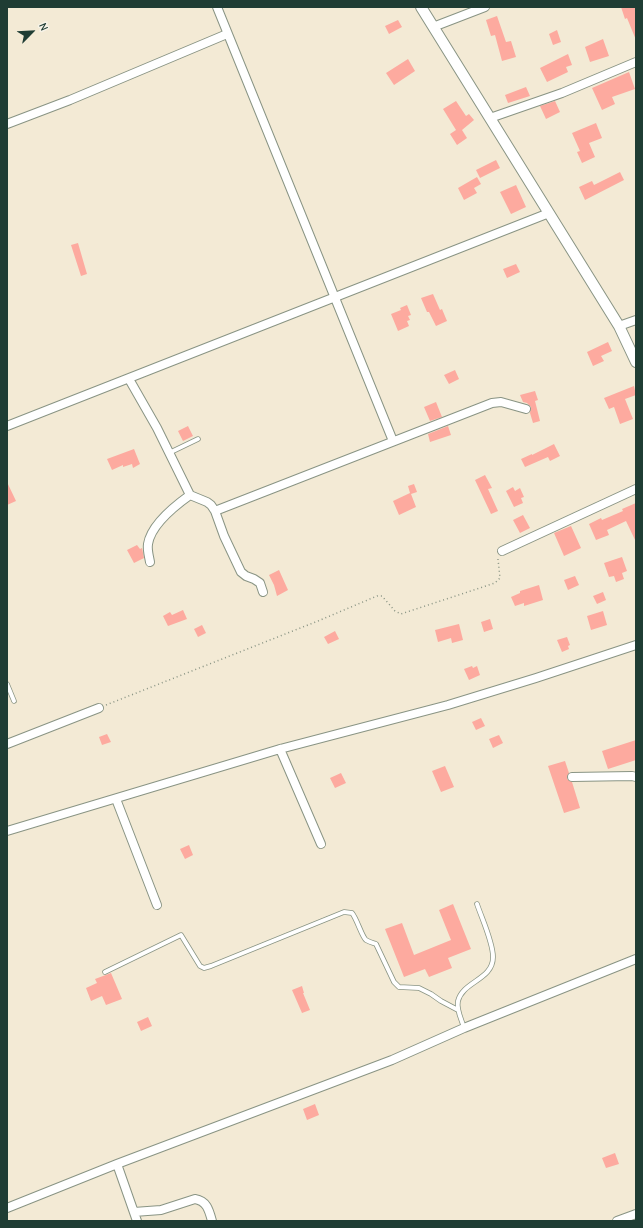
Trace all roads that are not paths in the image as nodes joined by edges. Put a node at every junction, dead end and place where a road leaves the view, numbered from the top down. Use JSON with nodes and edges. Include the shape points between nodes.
{"nodes":[{"id":1,"x":217,"y":7,"type":"edge"},
{"id":2,"x":421,"y":7,"type":"edge"},
{"id":3,"x":485,"y":7,"type":"edge"},
{"id":4,"x":434,"y":27,"type":"junction"},
{"id":5,"x":227,"y":34,"type":"junction"},
{"id":6,"x":636,"y":62,"type":"edge"},
{"id":7,"x":490,"y":118,"type":"junction"},
{"id":8,"x":7,"y":124,"type":"edge"},
{"id":9,"x":549,"y":213,"type":"junction"},
{"id":10,"x":336,"y":297,"type":"junction"},
{"id":11,"x":636,"y":320,"type":"edge"},
{"id":12,"x":619,"y":326,"type":"junction"},
{"id":13,"x":636,"y":362,"type":"edge"},
{"id":14,"x":129,"y":379,"type":"junction"},
{"id":15,"x":526,"y":408,"type":"dead end"},
{"id":16,"x":7,"y":426,"type":"edge"},
{"id":17,"x":198,"y":439,"type":"dead end"},
{"id":18,"x":393,"y":441,"type":"junction"},
{"id":19,"x":169,"y":453,"type":"junction"},
{"id":20,"x":636,"y":489,"type":"edge"},
{"id":21,"x":190,"y":495,"type":"junction"},
{"id":22,"x":215,"y":511,"type":"junction"},
{"id":23,"x":502,"y":550,"type":"road end"},
{"id":24,"x":150,"y":562,"type":"dead end"},
{"id":25,"x":263,"y":592,"type":"dead end"},
{"id":26,"x":636,"y":645,"type":"edge"},
{"id":27,"x":7,"y":684,"type":"edge"},
{"id":28,"x":14,"y":701,"type":"dead end"},
{"id":29,"x":99,"y":708,"type":"road end"},
{"id":30,"x":7,"y":744,"type":"edge"},
{"id":31,"x":280,"y":750,"type":"junction"},
{"id":32,"x":572,"y":777,"type":"dead end"},
{"id":33,"x":636,"y":777,"type":"edge"},
{"id":34,"x":116,"y":799,"type":"junction"},
{"id":35,"x":7,"y":831,"type":"edge"},
{"id":36,"x":321,"y":844,"type":"dead end"},
{"id":37,"x":477,"y":904,"type":"dead end"},
{"id":38,"x":157,"y":905,"type":"dead end"},
{"id":39,"x":636,"y":959,"type":"edge"},
{"id":40,"x":104,"y":972,"type":"dead end"},
{"id":41,"x":458,"y":1010,"type":"junction"},
{"id":42,"x":464,"y":1028,"type":"junction"},
{"id":43,"x":117,"y":1164,"type":"junction"},
{"id":44,"x":7,"y":1208,"type":"edge"},
{"id":45,"x":134,"y":1212,"type":"junction"},
{"id":46,"x":636,"y":1214,"type":"edge"},
{"id":47,"x":137,"y":1221,"type":"edge"},
{"id":48,"x":212,"y":1221,"type":"edge"},
{"id":49,"x":617,"y":1221,"type":"edge"}],
"edges":[{"from":1,"to":5,"type":"street"},
{"from":2,"to":4,"type":"street"},
{"from":3,"to":4,"type":"street"},
{"from":4,"to":7,"type":"street"},
{"from":5,"to":8,"type":"street"},
{"from":5,"to":10,"type":"street"},
{"from":6,"to":7,"type":"street","via":[[562,93]]},
{"from":7,"to":9,"type":"street"},
{"from":9,"to":10,"type":"street"},
{"from":9,"to":12,"type":"street"},
{"from":10,"to":14,"type":"street"},
{"from":10,"to":18,"type":"street"},
{"from":11,"to":12,"type":"street"},
{"from":12,"to":13,"type":"street"},
{"from":14,"to":16,"type":"street"},
{"from":14,"to":19,"type":"street"},
{"from":15,"to":18,"type":"street","via":[[501,402],[492,403]]},
{"from":17,"to":19,"type":"lane"},
{"from":18,"to":22,"type":"street"},
{"from":19,"to":21,"type":"street"},
{"from":20,"to":23,"type":"street"},
{"from":21,"to":22,"type":"street","via":[[207,502]]},
{"from":21,"to":24,"type":"street","via":[[175,506],[152,532],[148,543]]},
{"from":22,"to":25,"type":"street","via":[[241,572],[260,583]]},
{"from":26,"to":31,"type":"street","via":[[448,705]]},
{"from":27,"to":28,"type":"lane"},
{"from":29,"to":30,"type":"street"},
{"from":31,"to":34,"type":"street"},
{"from":31,"to":36,"type":"street"},
{"from":32,"to":33,"type":"street"},
{"from":34,"to":35,"type":"street"},
{"from":34,"to":38,"type":"street"},
{"from":37,"to":41,"type":"lane","via":[[492,947],[493,958],[486,975],[461,994]]},
{"from":39,"to":42,"type":"street"},
{"from":40,"to":41,"type":"lane","via":[[181,935],[200,966],[204,968],[344,912],[352,913],[364,938],[376,944],[394,982],[399,987],[420,988]]},
{"from":41,"to":42,"type":"lane"},
{"from":42,"to":43,"type":"street","via":[[385,1063]]},
{"from":43,"to":44,"type":"street"},
{"from":43,"to":45,"type":"street"},
{"from":45,"to":47,"type":"street"},
{"from":45,"to":48,"type":"street","via":[[161,1210],[199,1199],[208,1207]]},
{"from":46,"to":49,"type":"street"}]}
